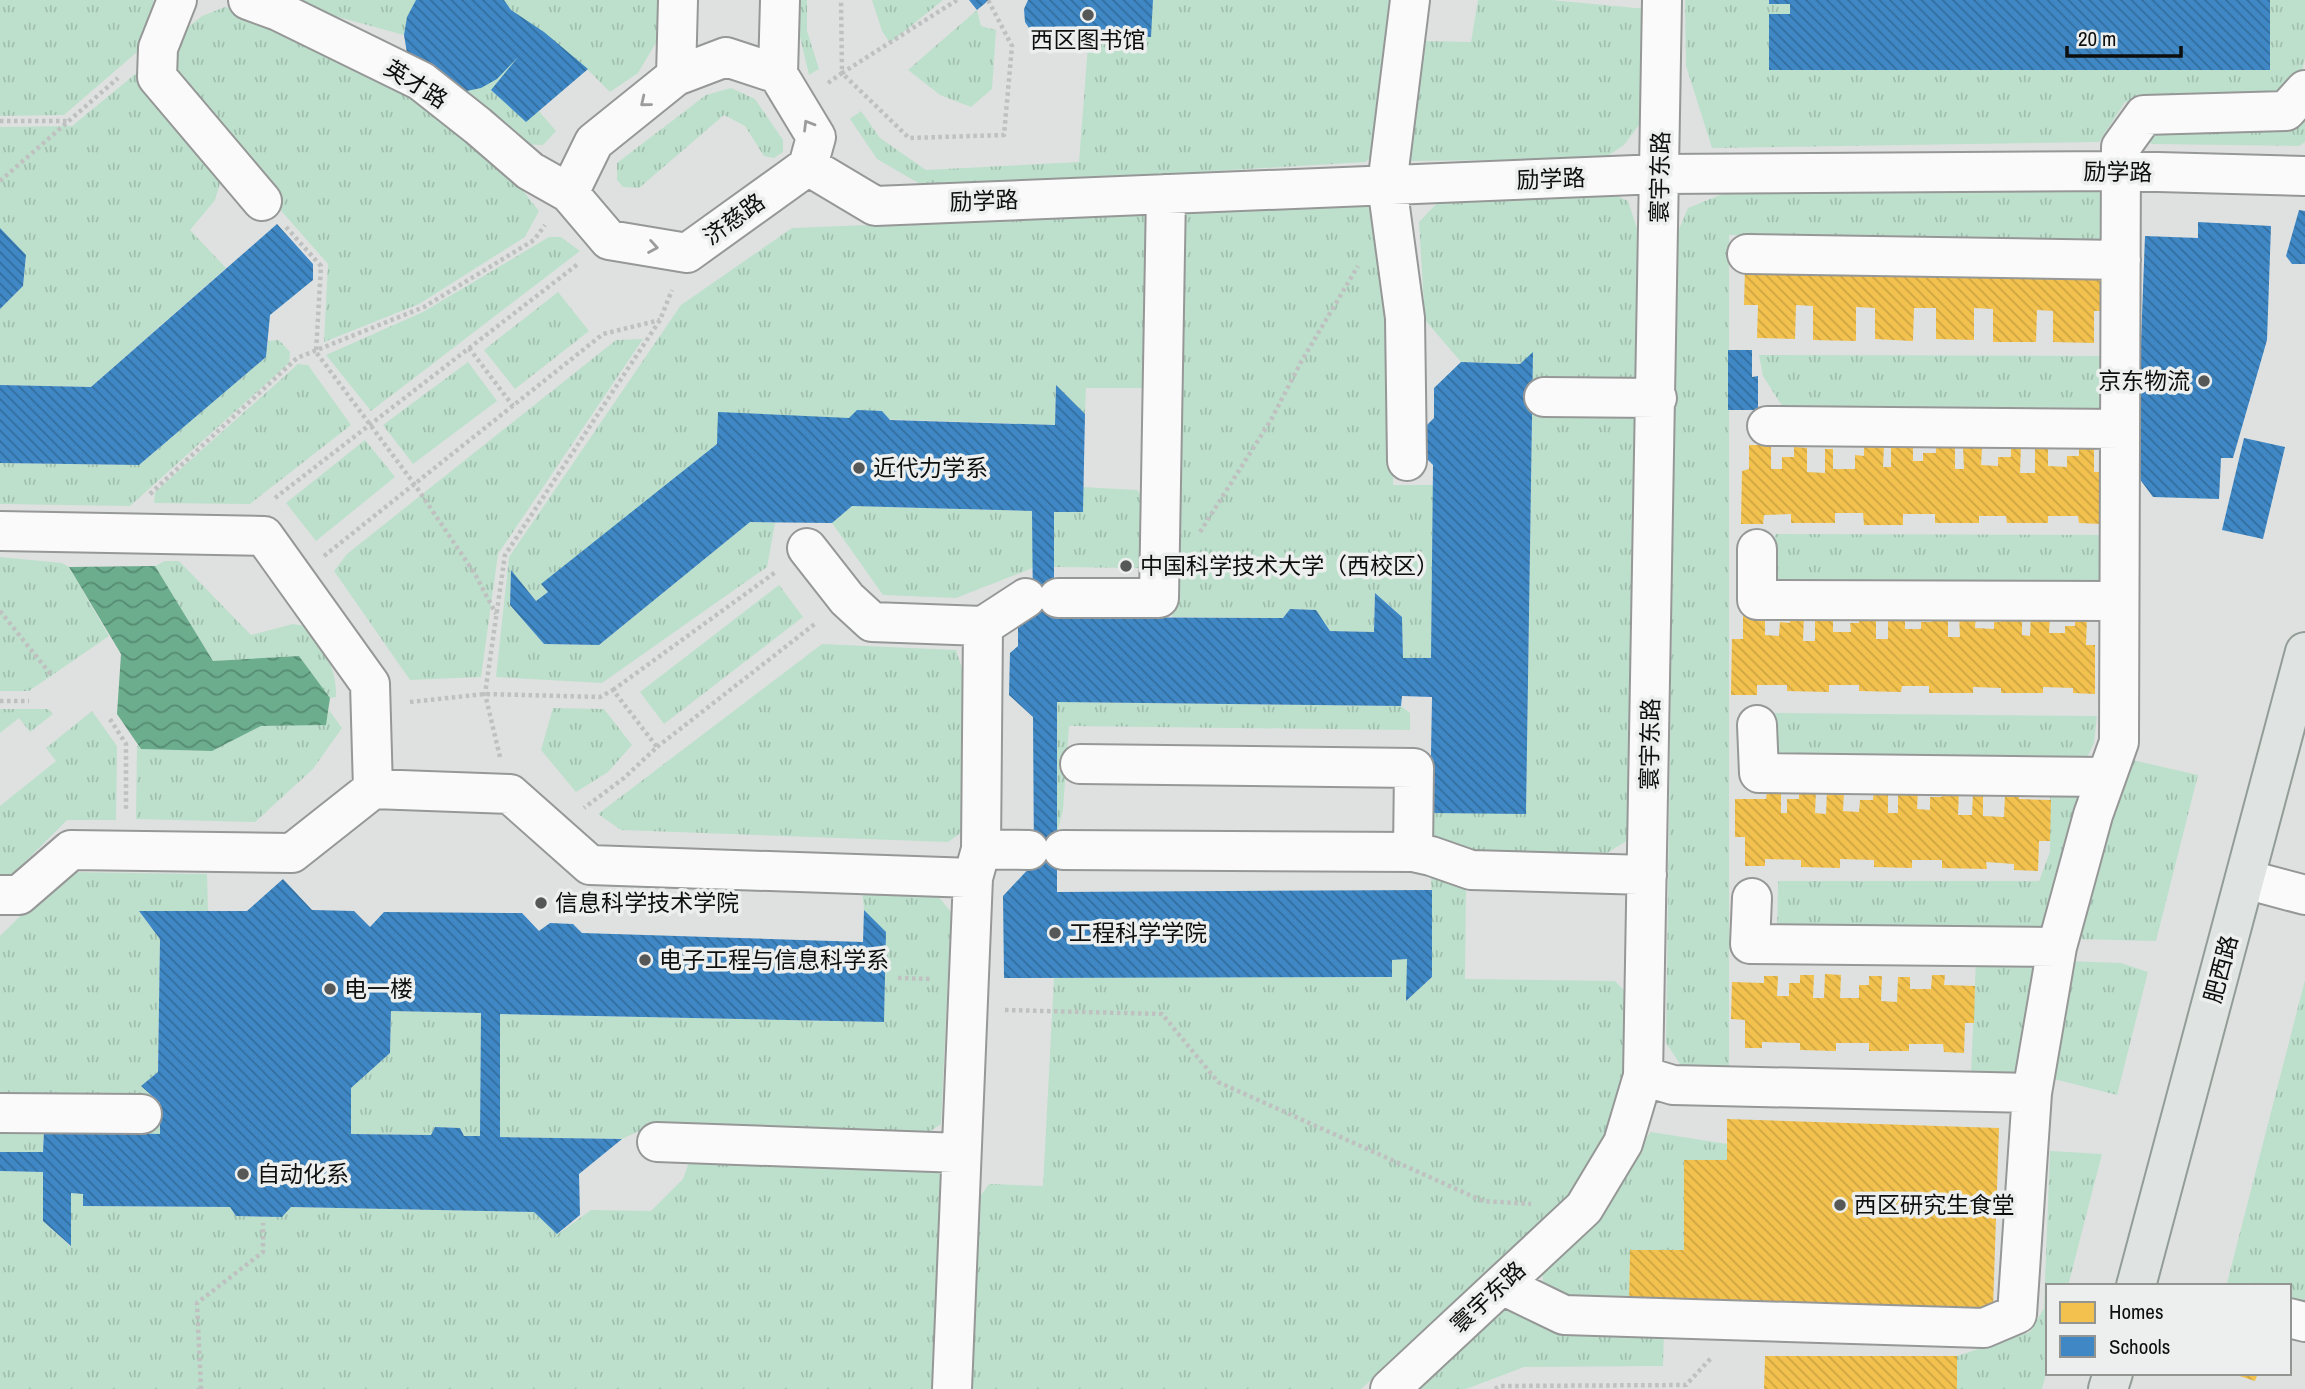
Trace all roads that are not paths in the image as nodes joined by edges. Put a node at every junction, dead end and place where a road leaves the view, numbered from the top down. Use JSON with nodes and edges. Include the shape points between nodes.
{"nodes":[{"id":1,"x":177,"y":0,"type":"edge"},
{"id":2,"x":248,"y":0,"type":"edge"},
{"id":3,"x":678,"y":0,"type":"edge"},
{"id":4,"x":780,"y":0,"type":"edge"},
{"id":5,"x":1410,"y":0,"type":"edge"},
{"id":6,"x":1662,"y":0,"type":"edge"},
{"id":7,"x":778,"y":74,"type":"junction"},
{"id":8,"x":677,"y":76,"type":"junction"},
{"id":9,"x":2305,"y":90,"type":"edge"},
{"id":10,"x":808,"y":166,"type":"junction"},
{"id":11,"x":2121,"y":171,"type":"junction"},
{"id":12,"x":1661,"y":174,"type":"junction"},
{"id":13,"x":2305,"y":176,"type":"edge"},
{"id":14,"x":1387,"y":185,"type":"junction"},
{"id":15,"x":569,"y":193,"type":"junction"},
{"id":16,"x":1166,"y":194,"type":"junction"},
{"id":17,"x":262,"y":201,"type":"road end"},
{"id":18,"x":1746,"y":254,"type":"dead end"},
{"id":19,"x":2120,"y":260,"type":"junction"},
{"id":20,"x":1544,"y":397,"type":"dead end"},
{"id":21,"x":1657,"y":398,"type":"junction"},
{"id":22,"x":1767,"y":426,"type":"dead end"},
{"id":23,"x":2120,"y":429,"type":"junction"},
{"id":24,"x":1407,"y":461,"type":"dead end"},
{"id":25,"x":0,"y":531,"type":"edge"},
{"id":26,"x":807,"y":548,"type":"dead end"},
{"id":27,"x":1756,"y":549,"type":"dead end"},
{"id":28,"x":2119,"y":601,"type":"junction"},
{"id":29,"x":983,"y":626,"type":"junction"},
{"id":30,"x":2305,"y":652,"type":"edge"},
{"id":31,"x":1757,"y":725,"type":"dead end"},
{"id":32,"x":1080,"y":764,"type":"dead end"},
{"id":33,"x":2106,"y":777,"type":"junction"},
{"id":34,"x":373,"y":789,"type":"junction"},
{"id":35,"x":1413,"y":852,"type":"junction"},
{"id":36,"x":977,"y":864,"type":"junction"},
{"id":37,"x":1647,"y":875,"type":"junction"},
{"id":38,"x":2245,"y":879,"type":"junction"},
{"id":39,"x":0,"y":895,"type":"edge"},
{"id":40,"x":2305,"y":895,"type":"edge"},
{"id":41,"x":1752,"y":898,"type":"dead end"},
{"id":42,"x":2057,"y":947,"type":"junction"},
{"id":43,"x":1643,"y":1076,"type":"junction"},
{"id":44,"x":2032,"y":1093,"type":"junction"},
{"id":45,"x":0,"y":1113,"type":"edge"},
{"id":46,"x":142,"y":1114,"type":"dead end"},
{"id":47,"x":657,"y":1142,"type":"dead end"},
{"id":48,"x":961,"y":1153,"type":"junction"},
{"id":49,"x":2137,"y":1284,"type":"edge"},
{"id":50,"x":1502,"y":1285,"type":"junction"},
{"id":51,"x":952,"y":1389,"type":"edge"},
{"id":52,"x":1390,"y":1389,"type":"edge"}],
"edges":[{"from":1,"to":17,"type":"street","via":[[158,48],[157,77]]},
{"from":2,"to":15,"type":"street","name":"英才路","via":[[421,81],[530,171]]},
{"from":3,"to":8,"type":"street"},
{"from":4,"to":7,"type":"street"},
{"from":5,"to":14,"type":"street"},
{"from":6,"to":12,"type":"street","name":"寰宇东路"},
{"from":7,"to":8,"type":"street","via":[[726,57]]},
{"from":10,"to":7,"type":"street","one_way":true,"via":[[816,137]]},
{"from":8,"to":15,"type":"street","one_way":true,"via":[[594,142]]},
{"from":9,"to":11,"type":"street","via":[[2286,111],[2144,115],[2122,147]]},
{"from":15,"to":10,"type":"street","name":"济慈路","one_way":true,"via":[[609,240],[687,253]]},
{"from":10,"to":16,"type":"street","name":"励学路","via":[[874,206]]},
{"from":11,"to":12,"type":"street","name":"励学路"},
{"from":11,"to":13,"type":"street","name":"励学路"},
{"from":11,"to":19,"type":"street"},
{"from":12,"to":14,"type":"street","name":"励学路"},
{"from":12,"to":21,"type":"street","name":"寰宇东路"},
{"from":14,"to":16,"type":"street","name":"励学路"},
{"from":14,"to":24,"type":"street","via":[[1405,318]]},
{"from":16,"to":29,"type":"street","via":[[1159,598],[1042,598]]},
{"from":18,"to":19,"type":"street"},
{"from":19,"to":23,"type":"street"},
{"from":20,"to":21,"type":"street"},
{"from":21,"to":37,"type":"street","name":"寰宇东路"},
{"from":22,"to":23,"type":"street"},
{"from":23,"to":28,"type":"street"},
{"from":25,"to":34,"type":"street","via":[[264,536],[370,684]]},
{"from":26,"to":29,"type":"street","via":[[872,622]]},
{"from":27,"to":28,"type":"street","via":[[1757,600]]},
{"from":28,"to":33,"type":"street","via":[[2119,742]]},
{"from":29,"to":36,"type":"street"},
{"from":30,"to":38,"type":"main road","name":"肥西路"},
{"from":31,"to":33,"type":"street","via":[[1759,773]]},
{"from":32,"to":35,"type":"street","via":[[1414,768]]},
{"from":33,"to":42,"type":"street"},
{"from":34,"to":36,"type":"street","via":[[510,794],[590,865]]},
{"from":34,"to":39,"type":"street","via":[[292,853],[71,850],[19,895]]},
{"from":35,"to":36,"type":"street","via":[[1046,850]]},
{"from":35,"to":37,"type":"street","via":[[1471,870]]},
{"from":36,"to":48,"type":"street"},
{"from":37,"to":43,"type":"street","name":"寰宇东路"},
{"from":38,"to":40,"type":"street"},
{"from":38,"to":49,"type":"main road","name":"肥西路"},
{"from":41,"to":42,"type":"street","via":[[1750,944]]},
{"from":42,"to":44,"type":"street"},
{"from":43,"to":44,"type":"street","via":[[1673,1085]]},
{"from":43,"to":50,"type":"street","name":"寰宇东路","via":[[1623,1143],[1584,1208]]},
{"from":44,"to":50,"type":"street","via":[[2017,1314],[1984,1328],[1564,1315]]},
{"from":45,"to":46,"type":"street"},
{"from":47,"to":48,"type":"street"},
{"from":48,"to":51,"type":"street"},
{"from":50,"to":52,"type":"street","name":"寰宇东路"}]}
